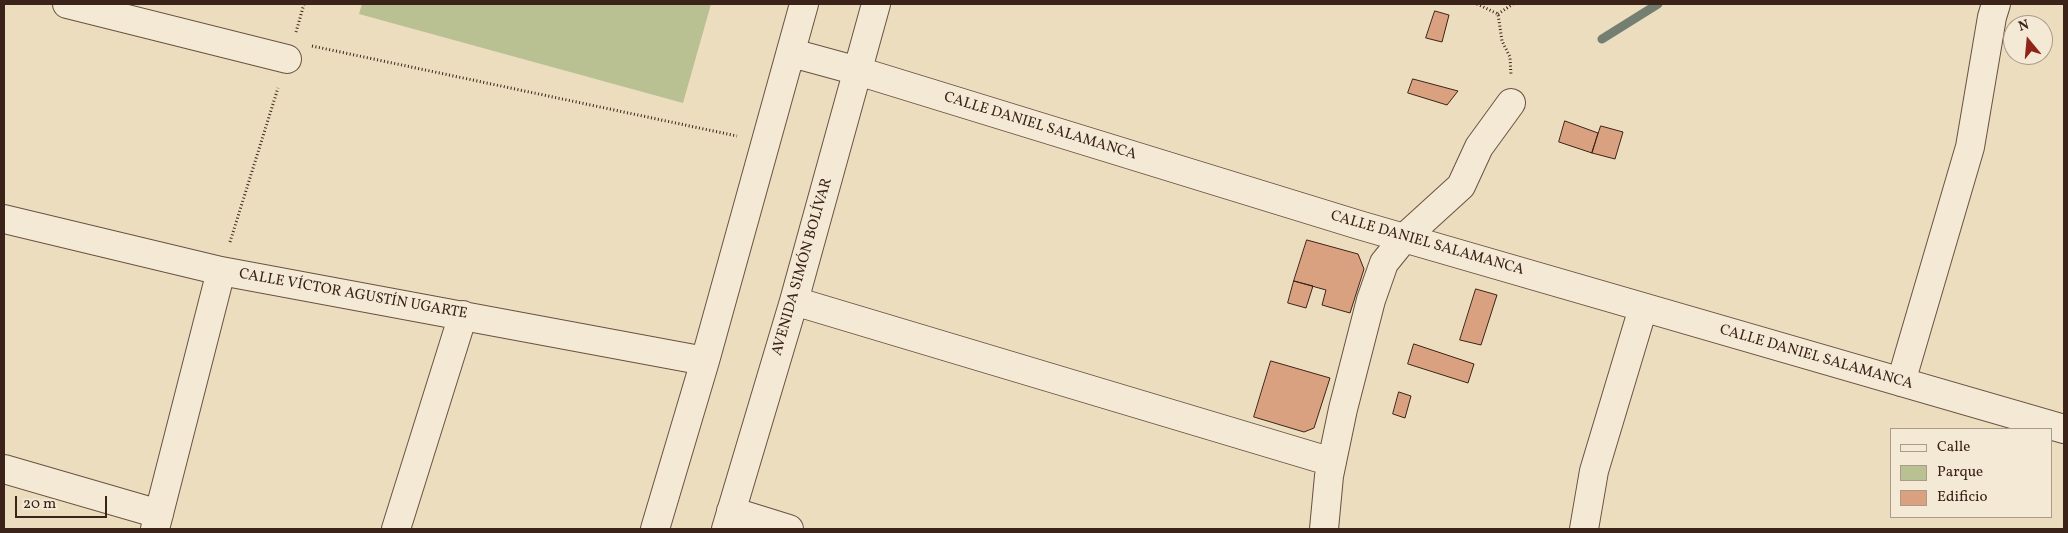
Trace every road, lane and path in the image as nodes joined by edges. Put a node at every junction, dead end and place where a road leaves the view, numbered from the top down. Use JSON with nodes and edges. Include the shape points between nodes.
{"nodes":[{"id":1,"x":67,"y":4,"type":"edge"},
{"id":2,"x":304,"y":4,"type":"edge"},
{"id":3,"x":804,"y":4,"type":"edge"},
{"id":4,"x":876,"y":4,"type":"edge"},
{"id":5,"x":1477,"y":4,"type":"edge"},
{"id":6,"x":1513,"y":4,"type":"edge"},
{"id":7,"x":1996,"y":4,"type":"edge"},
{"id":8,"x":1498,"y":14,"type":"junction"},
{"id":9,"x":290,"y":50,"type":"junction"},
{"id":10,"x":792,"y":53,"type":"junction"},
{"id":11,"x":858,"y":71,"type":"junction"},
{"id":12,"x":1511,"y":103,"type":"joint"},
{"id":13,"x":766,"y":142,"type":"junction"},
{"id":14,"x":4,"y":219,"type":"edge"},
{"id":15,"x":1405,"y":237,"type":"junction"},
{"id":16,"x":221,"y":271,"type":"junction"},
{"id":17,"x":794,"y":301,"type":"junction"},
{"id":18,"x":1643,"y":308,"type":"junction"},
{"id":19,"x":464,"y":315,"type":"junction"},
{"id":20,"x":705,"y":361,"type":"junction"},
{"id":21,"x":1902,"y":382,"type":"junction"},
{"id":22,"x":2064,"y":429,"type":"edge"},
{"id":23,"x":1332,"y":462,"type":"junction"},
{"id":24,"x":4,"y":469,"type":"edge"},
{"id":25,"x":729,"y":520,"type":"edge"},
{"id":26,"x":157,"y":521,"type":"edge"},
{"id":27,"x":396,"y":529,"type":"edge"},
{"id":28,"x":655,"y":529,"type":"edge"},
{"id":29,"x":789,"y":529,"type":"edge"},
{"id":30,"x":1324,"y":529,"type":"edge"},
{"id":31,"x":1584,"y":529,"type":"edge"}],
"edges":[{"from":1,"to":9,"type":"street"},
{"from":2,"to":9,"type":"path"},
{"from":3,"to":10,"type":"street"},
{"from":4,"to":11,"type":"street","name":"AVENIDA SIMÓN BOLÍVAR"},
{"from":5,"to":8,"type":"path"},
{"from":6,"to":8,"type":"path"},
{"from":7,"to":21,"type":"street","via":[[1970,146]]},
{"from":8,"to":12,"type":"path","via":[[1502,41],[1510,57]]},
{"from":9,"to":13,"type":"path"},
{"from":9,"to":16,"type":"path"},
{"from":10,"to":11,"type":"street","name":"CALLE DANIEL SALAMANCA"},
{"from":10,"to":13,"type":"street"},
{"from":11,"to":15,"type":"street","name":"CALLE DANIEL SALAMANCA"},
{"from":11,"to":17,"type":"street","name":"AVENIDA SIMÓN BOLÍVAR"},
{"from":12,"to":15,"type":"street","via":[[1479,147],[1461,186]]},
{"from":13,"to":20,"type":"street"},
{"from":14,"to":16,"type":"street","name":"CALLE VÍCTOR AGUSTÍN UGARTE"},
{"from":15,"to":18,"type":"street","name":"CALLE DANIEL SALAMANCA"},
{"from":15,"to":23,"type":"street","via":[[1384,264],[1371,300]]},
{"from":16,"to":19,"type":"street","name":"CALLE VÍCTOR AGUSTÍN UGARTE"},
{"from":16,"to":26,"type":"street"},
{"from":17,"to":23,"type":"street"},
{"from":17,"to":25,"type":"street","name":"AVENIDA SIMÓN BOLÍVAR"},
{"from":18,"to":21,"type":"street","name":"CALLE DANIEL SALAMANCA"},
{"from":18,"to":31,"type":"street","via":[[1594,471]]},
{"from":19,"to":20,"type":"street","name":"CALLE VÍCTOR AGUSTÍN UGARTE"},
{"from":19,"to":27,"type":"street"},
{"from":20,"to":28,"type":"street"},
{"from":21,"to":22,"type":"street","name":"CALLE DANIEL SALAMANCA"},
{"from":23,"to":30,"type":"street"},
{"from":24,"to":26,"type":"street"},
{"from":25,"to":29,"type":"street"}]}
